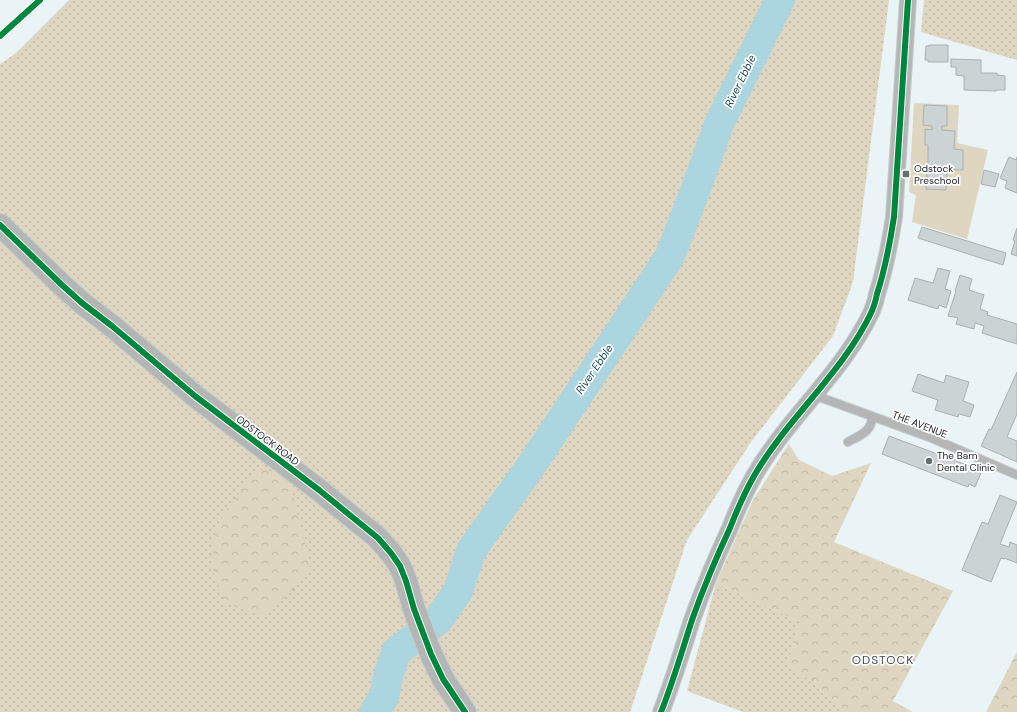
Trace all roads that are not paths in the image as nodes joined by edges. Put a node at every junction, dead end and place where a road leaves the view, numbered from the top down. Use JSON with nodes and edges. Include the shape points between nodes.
{"nodes":[{"id":1,"x":908,"y":0,"type":"edge"},
{"id":2,"x":0,"y":225,"type":"edge"},
{"id":3,"x":814,"y":395,"type":"junction"},
{"id":4,"x":872,"y":416,"type":"junction"},
{"id":5,"x":848,"y":442,"type":"dead end"},
{"id":6,"x":1017,"y":475,"type":"edge"},
{"id":7,"x":465,"y":712,"type":"edge"},
{"id":8,"x":662,"y":712,"type":"edge"}],
"edges":[{"from":1,"to":3,"type":"street","via":[[894,217],[882,279],[872,310],[858,336],[842,361]]},
{"from":2,"to":7,"type":"street","name":"ODSTOCK ROAD","via":[[82,303],[195,396],[378,538],[400,566],[431,654],[443,679]]},
{"from":3,"to":4,"type":"lane","name":"THE AVENUE"},
{"from":3,"to":8,"type":"street","via":[[754,475],[708,577]]},
{"from":4,"to":5,"type":"lane","via":[[870,428]]},
{"from":4,"to":6,"type":"lane","name":"THE AVENUE","via":[[929,437]]}]}
